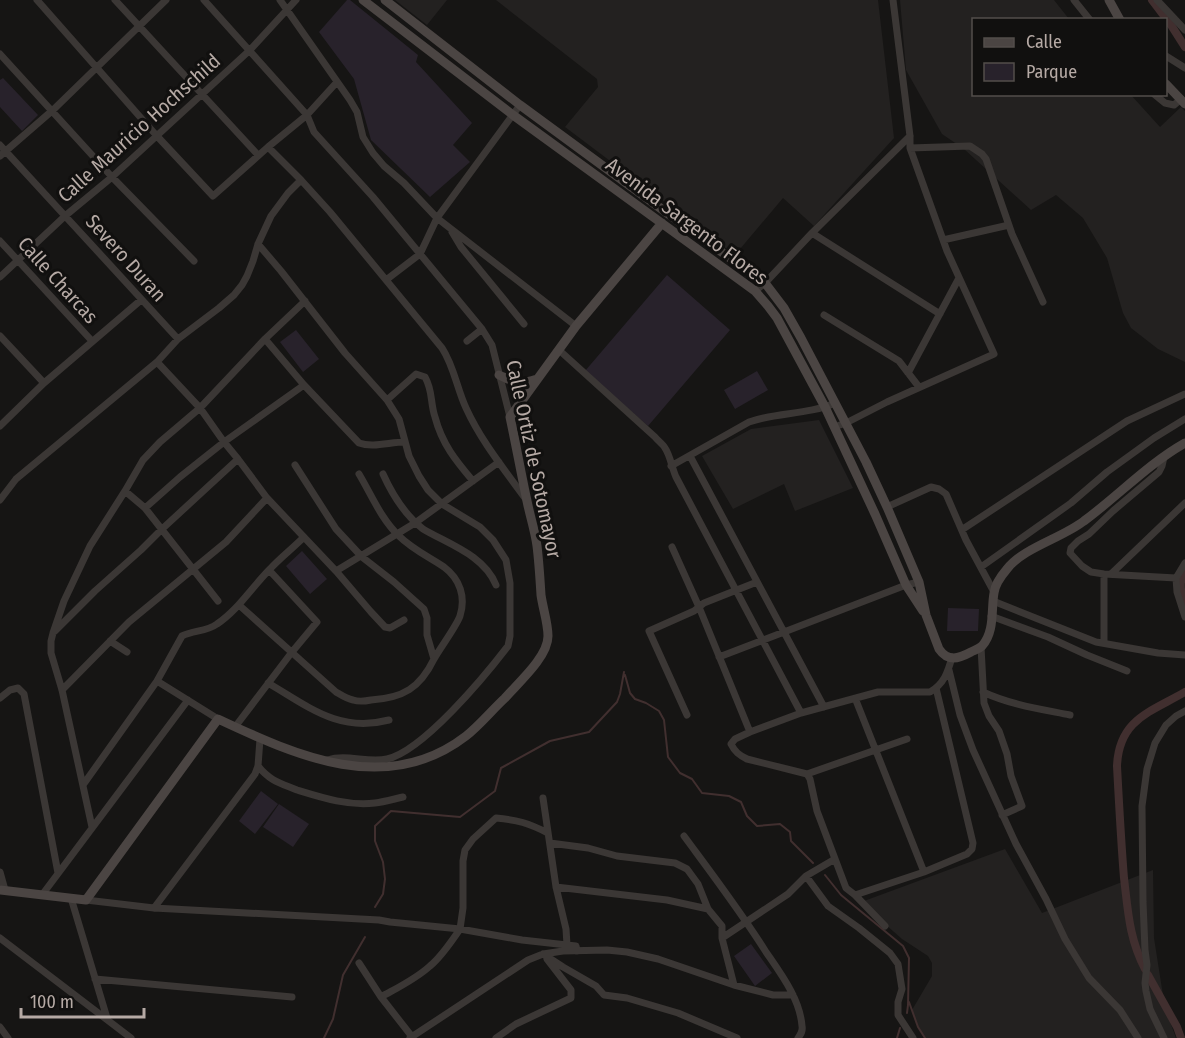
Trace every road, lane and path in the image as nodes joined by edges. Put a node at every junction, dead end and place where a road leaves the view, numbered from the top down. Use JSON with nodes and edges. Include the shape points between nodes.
{"nodes":[{"id":1,"x":37,"y":0,"type":"edge"},
{"id":2,"x":115,"y":0,"type":"edge"},
{"id":3,"x":166,"y":0,"type":"edge"},
{"id":4,"x":204,"y":0,"type":"edge"},
{"id":5,"x":280,"y":0,"type":"edge"},
{"id":6,"x":296,"y":0,"type":"edge"},
{"id":7,"x":363,"y":0,"type":"edge"},
{"id":8,"x":385,"y":0,"type":"edge"},
{"id":9,"x":892,"y":0,"type":"edge"},
{"id":10,"x":1074,"y":0,"type":"edge"},
{"id":11,"x":1109,"y":0,"type":"edge"},
{"id":12,"x":1157,"y":0,"type":"edge"},
{"id":13,"x":287,"y":11,"type":"junction"},
{"id":14,"x":1088,"y":18,"type":"edge"},
{"id":15,"x":1119,"y":18,"type":"edge"},
{"id":16,"x":139,"y":26,"type":"junction"},
{"id":17,"x":1185,"y":30,"type":"edge"},
{"id":18,"x":250,"y":50,"type":"junction"},
{"id":19,"x":0,"y":54,"type":"edge"},
{"id":20,"x":1167,"y":57,"type":"edge"},
{"id":21,"x":96,"y":68,"type":"junction"},
{"id":22,"x":1185,"y":68,"type":"edge"},
{"id":23,"x":338,"y":81,"type":"junction"},
{"id":24,"x":1167,"y":85,"type":"edge"},
{"id":25,"x":202,"y":94,"type":"junction"},
{"id":26,"x":1156,"y":96,"type":"edge"},
{"id":27,"x":1183,"y":101,"type":"edge"},
{"id":28,"x":520,"y":105,"type":"junction"},
{"id":29,"x":53,"y":110,"type":"junction"},
{"id":30,"x":306,"y":115,"type":"junction"},
{"id":31,"x":513,"y":115,"type":"junction"},
{"id":32,"x":156,"y":135,"type":"junction"},
{"id":33,"x":910,"y":136,"type":"junction"},
{"id":34,"x":268,"y":147,"type":"junction"},
{"id":35,"x":910,"y":148,"type":"junction"},
{"id":36,"x":2,"y":151,"type":"edge"},
{"id":37,"x":258,"y":155,"type":"junction"},
{"id":38,"x":112,"y":177,"type":"junction"},
{"id":39,"x":301,"y":180,"type":"junction"},
{"id":40,"x":646,"y":198,"type":"junction"},
{"id":41,"x":639,"y":207,"type":"junction"},
{"id":42,"x":65,"y":216,"type":"junction"},
{"id":43,"x":438,"y":218,"type":"junction"},
{"id":44,"x":662,"y":224,"type":"junction"},
{"id":45,"x":1009,"y":225,"type":"junction"},
{"id":46,"x":449,"y":228,"type":"junction"},
{"id":47,"x":812,"y":233,"type":"junction"},
{"id":48,"x":943,"y":240,"type":"junction"},
{"id":49,"x":0,"y":241,"type":"edge"},
{"id":50,"x":258,"y":244,"type":"junction"},
{"id":51,"x":420,"y":254,"type":"junction"},
{"id":52,"x":19,"y":260,"type":"junction"},
{"id":53,"x":194,"y":261,"type":"dead end"},
{"id":54,"x":0,"y":277,"type":"edge"},
{"id":55,"x":959,"y":278,"type":"junction"},
{"id":56,"x":386,"y":280,"type":"junction"},
{"id":57,"x":765,"y":283,"type":"junction"},
{"id":58,"x":756,"y":291,"type":"junction"},
{"id":59,"x":141,"y":300,"type":"junction"},
{"id":60,"x":305,"y":301,"type":"junction"},
{"id":61,"x":1043,"y":302,"type":"dead end"},
{"id":62,"x":940,"y":314,"type":"junction"},
{"id":63,"x":824,"y":315,"type":"dead end"},
{"id":64,"x":524,"y":324,"type":"dead end"},
{"id":65,"x":576,"y":326,"type":"junction"},
{"id":66,"x":482,"y":329,"type":"junction"},
{"id":67,"x":0,"y":336,"type":"edge"},
{"id":68,"x":178,"y":339,"type":"junction"},
{"id":69,"x":265,"y":339,"type":"junction"},
{"id":70,"x":92,"y":341,"type":"junction"},
{"id":71,"x":466,"y":341,"type":"dead end"},
{"id":72,"x":558,"y":350,"type":"junction"},
{"id":73,"x":157,"y":362,"type":"junction"},
{"id":74,"x":908,"y":373,"type":"junction"},
{"id":75,"x":499,"y":375,"type":"junction"},
{"id":76,"x":537,"y":379,"type":"junction"},
{"id":77,"x":44,"y":383,"type":"junction"},
{"id":78,"x":304,"y":385,"type":"junction"},
{"id":79,"x":919,"y":387,"type":"junction"},
{"id":80,"x":1185,"y":394,"type":"edge"},
{"id":81,"x":387,"y":400,"type":"junction"},
{"id":82,"x":835,"y":403,"type":"junction"},
{"id":83,"x":825,"y":407,"type":"junction"},
{"id":84,"x":200,"y":408,"type":"junction"},
{"id":85,"x":510,"y":417,"type":"junction"},
{"id":86,"x":1185,"y":419,"type":"edge"},
{"id":87,"x":846,"y":423,"type":"junction"},
{"id":88,"x":0,"y":426,"type":"edge"},
{"id":89,"x":834,"y":427,"type":"junction"},
{"id":90,"x":224,"y":442,"type":"junction"},
{"id":91,"x":405,"y":442,"type":"junction"},
{"id":92,"x":1185,"y":443,"type":"edge"},
{"id":93,"x":690,"y":456,"type":"junction"},
{"id":94,"x":1164,"y":457,"type":"junction"},
{"id":95,"x":238,"y":459,"type":"junction"},
{"id":96,"x":499,"y":462,"type":"junction"},
{"id":97,"x":295,"y":465,"type":"dead end"},
{"id":98,"x":671,"y":466,"type":"junction"},
{"id":99,"x":359,"y":474,"type":"dead end"},
{"id":100,"x":382,"y":474,"type":"dead end"},
{"id":101,"x":473,"y":481,"type":"junction"},
{"id":102,"x":125,"y":491,"type":"junction"},
{"id":103,"x":880,"y":493,"type":"junction"},
{"id":104,"x":267,"y":498,"type":"junction"},
{"id":105,"x":867,"y":498,"type":"junction"},
{"id":106,"x":0,"y":500,"type":"edge"},
{"id":107,"x":527,"y":500,"type":"junction"},
{"id":108,"x":1185,"y":503,"type":"edge"},
{"id":109,"x":442,"y":504,"type":"junction"},
{"id":110,"x":887,"y":507,"type":"junction"},
{"id":111,"x":145,"y":508,"type":"junction"},
{"id":112,"x":415,"y":523,"type":"junction"},
{"id":113,"x":963,"y":529,"type":"junction"},
{"id":114,"x":161,"y":530,"type":"junction"},
{"id":115,"x":397,"y":535,"type":"junction"},
{"id":116,"x":304,"y":537,"type":"junction"},
{"id":117,"x":672,"y":547,"type":"dead end"},
{"id":118,"x":362,"y":557,"type":"junction"},
{"id":119,"x":1185,"y":563,"type":"edge"},
{"id":120,"x":981,"y":567,"type":"junction"},
{"id":121,"x":193,"y":569,"type":"junction"},
{"id":122,"x":269,"y":570,"type":"junction"},
{"id":123,"x":336,"y":571,"type":"junction"},
{"id":124,"x":1107,"y":574,"type":"junction"},
{"id":125,"x":1176,"y":578,"type":"junction"},
{"id":126,"x":757,"y":582,"type":"junction"},
{"id":127,"x":919,"y":582,"type":"junction"},
{"id":128,"x":496,"y":585,"type":"dead end"},
{"id":129,"x":906,"y":585,"type":"junction"},
{"id":130,"x":736,"y":590,"type":"junction"},
{"id":131,"x":993,"y":596,"type":"junction"},
{"id":132,"x":218,"y":601,"type":"dead end"},
{"id":133,"x":239,"y":605,"type":"junction"},
{"id":134,"x":699,"y":607,"type":"junction"},
{"id":135,"x":926,"y":615,"type":"junction"},
{"id":136,"x":991,"y":616,"type":"junction"},
{"id":137,"x":1185,"y":616,"type":"edge"},
{"id":138,"x":404,"y":620,"type":"dead end"},
{"id":139,"x":785,"y":632,"type":"junction"},
{"id":140,"x":53,"y":633,"type":"junction"},
{"id":141,"x":763,"y":640,"type":"junction"},
{"id":142,"x":110,"y":641,"type":"junction"},
{"id":143,"x":1104,"y":643,"type":"junction"},
{"id":144,"x":981,"y":647,"type":"junction"},
{"id":145,"x":127,"y":652,"type":"dead end"},
{"id":146,"x":291,"y":652,"type":"junction"},
{"id":147,"x":1185,"y":655,"type":"edge"},
{"id":148,"x":719,"y":657,"type":"junction"},
{"id":149,"x":952,"y":657,"type":"junction"},
{"id":150,"x":434,"y":659,"type":"junction"},
{"id":151,"x":949,"y":669,"type":"junction"},
{"id":152,"x":1127,"y":671,"type":"dead end"},
{"id":153,"x":157,"y":681,"type":"junction"},
{"id":154,"x":268,"y":683,"type":"junction"},
{"id":155,"x":936,"y":688,"type":"junction"},
{"id":156,"x":62,"y":690,"type":"junction"},
{"id":157,"x":983,"y":692,"type":"junction"},
{"id":158,"x":0,"y":698,"type":"edge"},
{"id":159,"x":855,"y":698,"type":"junction"},
{"id":160,"x":188,"y":700,"type":"junction"},
{"id":161,"x":824,"y":706,"type":"junction"},
{"id":162,"x":1185,"y":711,"type":"edge"},
{"id":163,"x":801,"y":713,"type":"junction"},
{"id":164,"x":687,"y":715,"type":"dead end"},
{"id":165,"x":1070,"y":715,"type":"dead end"},
{"id":166,"x":218,"y":719,"type":"junction"},
{"id":167,"x":390,"y":720,"type":"dead end"},
{"id":168,"x":235,"y":727,"type":"junction"},
{"id":169,"x":750,"y":732,"type":"junction"},
{"id":170,"x":260,"y":739,"type":"junction"},
{"id":171,"x":907,"y":739,"type":"dead end"},
{"id":172,"x":876,"y":751,"type":"junction"},
{"id":173,"x":325,"y":761,"type":"junction"},
{"id":174,"x":258,"y":766,"type":"junction"},
{"id":175,"x":807,"y":774,"type":"junction"},
{"id":176,"x":83,"y":785,"type":"junction"},
{"id":177,"x":403,"y":797,"type":"dead end"},
{"id":178,"x":543,"y":798,"type":"dead end"},
{"id":179,"x":1002,"y":815,"type":"junction"},
{"id":180,"x":92,"y":827,"type":"junction"},
{"id":181,"x":548,"y":833,"type":"junction"},
{"id":182,"x":684,"y":836,"type":"dead end"},
{"id":183,"x":550,"y":843,"type":"junction"},
{"id":184,"x":835,"y":859,"type":"junction"},
{"id":185,"x":0,"y":872,"type":"edge"},
{"id":186,"x":924,"y":872,"type":"junction"},
{"id":187,"x":58,"y":873,"type":"junction"},
{"id":188,"x":806,"y":876,"type":"junction"},
{"id":189,"x":556,"y":887,"type":"junction"},
{"id":190,"x":3,"y":890,"type":"edge"},
{"id":191,"x":42,"y":895,"type":"junction"},
{"id":192,"x":855,"y":895,"type":"junction"},
{"id":193,"x":71,"y":898,"type":"junction"},
{"id":194,"x":86,"y":900,"type":"junction"},
{"id":195,"x":154,"y":908,"type":"junction"},
{"id":196,"x":708,"y":909,"type":"junction"},
{"id":197,"x":747,"y":921,"type":"junction"},
{"id":198,"x":885,"y":926,"type":"dead end"},
{"id":199,"x":460,"y":929,"type":"junction"},
{"id":200,"x":0,"y":938,"type":"edge"},
{"id":201,"x":722,"y":938,"type":"junction"},
{"id":202,"x":567,"y":945,"type":"junction"},
{"id":203,"x":577,"y":951,"type":"junction"},
{"id":204,"x":543,"y":954,"type":"junction"},
{"id":205,"x":359,"y":963,"type":"dead end"},
{"id":206,"x":95,"y":979,"type":"junction"},
{"id":207,"x":734,"y":985,"type":"junction"},
{"id":208,"x":793,"y":995,"type":"junction"},
{"id":209,"x":292,"y":997,"type":"dead end"},
{"id":210,"x":381,"y":998,"type":"junction"},
{"id":211,"x":106,"y":1018,"type":"junction"},
{"id":212,"x":1126,"y":1019,"type":"junction"},
{"id":213,"x":0,"y":1027,"type":"edge"},
{"id":214,"x":128,"y":1037,"type":"edge"},
{"id":215,"x":8,"y":1038,"type":"edge"},
{"id":216,"x":411,"y":1038,"type":"edge"},
{"id":217,"x":496,"y":1038,"type":"edge"},
{"id":218,"x":737,"y":1038,"type":"edge"},
{"id":219,"x":798,"y":1038,"type":"edge"},
{"id":220,"x":912,"y":1038,"type":"edge"},
{"id":221,"x":1131,"y":1038,"type":"edge"},
{"id":222,"x":1138,"y":1038,"type":"edge"},
{"id":223,"x":1164,"y":1038,"type":"edge"}],
"edges":[{"from":1,"to":21,"type":"street"},
{"from":2,"to":16,"type":"street"},
{"from":3,"to":16,"type":"street"},
{"from":4,"to":18,"type":"street","name":"Calle Ortiz de Sotomayor"},
{"from":5,"to":13,"type":"street"},
{"from":6,"to":13,"type":"street","name":"Calle Mauricio Hochschild"},
{"from":7,"to":31,"type":"street","name":"Avenida Sargento Flores"},
{"from":8,"to":28,"type":"street","name":"Avenida Sargento Flores"},
{"from":9,"to":33,"type":"street"},
{"from":10,"to":14,"type":"street"},
{"from":11,"to":15,"type":"street"},
{"from":12,"to":17,"type":"street"},
{"from":13,"to":18,"type":"street","name":"Calle Mauricio Hochschild"},
{"from":13,"to":23,"type":"street"},
{"from":16,"to":21,"type":"street"},
{"from":16,"to":25,"type":"street"},
{"from":18,"to":25,"type":"street","name":"Calle Mauricio Hochschild"},
{"from":18,"to":30,"type":"street","name":"Calle Ortiz de Sotomayor"},
{"from":19,"to":29,"type":"street"},
{"from":20,"to":22,"type":"street"},
{"from":21,"to":29,"type":"street"},
{"from":21,"to":32,"type":"street"},
{"from":23,"to":30,"type":"street"},
{"from":23,"to":43,"type":"street","via":[[357,112],[363,137],[373,153]]},
{"from":24,"to":27,"type":"street"},
{"from":25,"to":32,"type":"street","name":"Calle Mauricio Hochschild"},
{"from":25,"to":37,"type":"street"},
{"from":26,"to":27,"type":"street","via":[[1174,105]]},
{"from":28,"to":31,"type":"street"},
{"from":28,"to":40,"type":"street","name":"Avenida Sargento Flores"},
{"from":29,"to":36,"type":"street"},
{"from":29,"to":38,"type":"street"},
{"from":30,"to":34,"type":"street"},
{"from":30,"to":51,"type":"street","name":"Calle Ortiz de Sotomayor","via":[[314,132]]},
{"from":31,"to":41,"type":"street","name":"Avenida Sargento Flores"},
{"from":31,"to":43,"type":"street"},
{"from":32,"to":37,"type":"street","via":[[213,196]]},
{"from":32,"to":38,"type":"street","name":"Calle Mauricio Hochschild"},
{"from":33,"to":35,"type":"street"},
{"from":33,"to":47,"type":"street"},
{"from":34,"to":37,"type":"street"},
{"from":34,"to":39,"type":"street"},
{"from":35,"to":45,"type":"street","via":[[970,146],[982,154]]},
{"from":35,"to":48,"type":"street"},
{"from":36,"to":42,"type":"street","name":"Severo Duran"},
{"from":38,"to":42,"type":"street","name":"Calle Mauricio Hochschild"},
{"from":38,"to":53,"type":"street"},
{"from":39,"to":50,"type":"street","via":[[271,216]]},
{"from":39,"to":56,"type":"street"},
{"from":40,"to":41,"type":"street"},
{"from":40,"to":57,"type":"street","name":"Avenida Sargento Flores"},
{"from":41,"to":44,"type":"street","name":"Avenida Sargento Flores"},
{"from":42,"to":52,"type":"street","name":"Calle Mauricio Hochschild"},
{"from":42,"to":59,"type":"street","name":"Severo Duran"},
{"from":43,"to":46,"type":"street"},
{"from":43,"to":51,"type":"street"},
{"from":44,"to":58,"type":"street","name":"Avenida Sargento Flores"},
{"from":44,"to":65,"type":"street"},
{"from":45,"to":48,"type":"street"},
{"from":45,"to":61,"type":"street"},
{"from":46,"to":64,"type":"street"},
{"from":46,"to":65,"type":"street"},
{"from":47,"to":57,"type":"street"},
{"from":47,"to":62,"type":"street"},
{"from":48,"to":55,"type":"street"},
{"from":49,"to":52,"type":"street","name":"Calle Charcas"},
{"from":50,"to":60,"type":"street"},
{"from":50,"to":68,"type":"street","via":[[234,295]]},
{"from":51,"to":56,"type":"street"},
{"from":51,"to":66,"type":"street","name":"Calle Ortiz de Sotomayor"},
{"from":52,"to":54,"type":"street","name":"Calle Mauricio Hochschild"},
{"from":52,"to":70,"type":"street","name":"Calle Charcas"},
{"from":55,"to":62,"type":"street"},
{"from":55,"to":79,"type":"street","via":[[994,354]]},
{"from":56,"to":96,"type":"street","via":[[448,357],[466,409]]},
{"from":57,"to":58,"type":"street"},
{"from":57,"to":82,"type":"street","name":"Avenida Sargento Flores","via":[[784,308]]},
{"from":58,"to":83,"type":"street","name":"Avenida Sargento Flores","via":[[777,318]]},
{"from":59,"to":68,"type":"street","name":"Severo Duran"},
{"from":59,"to":70,"type":"street"},
{"from":60,"to":69,"type":"street"},
{"from":60,"to":81,"type":"street"},
{"from":62,"to":74,"type":"street"},
{"from":63,"to":74,"type":"street","via":[[900,361]]},
{"from":65,"to":72,"type":"street"},
{"from":66,"to":71,"type":"street"},
{"from":66,"to":75,"type":"street","name":"Calle Ortiz de Sotomayor","via":[[492,345]]},
{"from":67,"to":77,"type":"street"},
{"from":68,"to":73,"type":"street"},
{"from":69,"to":78,"type":"street"},
{"from":69,"to":84,"type":"street"},
{"from":70,"to":77,"type":"street"},
{"from":72,"to":76,"type":"street"},
{"from":72,"to":98,"type":"street","via":[[655,437],[666,449]]},
{"from":73,"to":84,"type":"street"},
{"from":73,"to":106,"type":"street","via":[[16,479]]},
{"from":74,"to":79,"type":"street"},
{"from":75,"to":76,"type":"street","via":[[517,383]]},
{"from":75,"to":85,"type":"street","name":"Calle Ortiz de Sotomayor"},
{"from":76,"to":85,"type":"street"},
{"from":77,"to":88,"type":"street"},
{"from":78,"to":90,"type":"street"},
{"from":78,"to":91,"type":"street","via":[[358,443],[365,446]]},
{"from":79,"to":87,"type":"street"},
{"from":80,"to":113,"type":"street","via":[[1127,421]]},
{"from":81,"to":91,"type":"street","via":[[399,419]]},
{"from":81,"to":101,"type":"street","via":[[416,374],[425,376],[442,439]]},
{"from":82,"to":83,"type":"street"},
{"from":82,"to":87,"type":"street","name":"Avenida Sargento Flores"},
{"from":83,"to":89,"type":"street","name":"Avenida Sargento Flores"},
{"from":83,"to":93,"type":"street","via":[[755,420]]},
{"from":84,"to":90,"type":"street"},
{"from":84,"to":102,"type":"street","via":[[143,460]]},
{"from":85,"to":107,"type":"street","name":"Calle Ortiz de Sotomayor"},
{"from":86,"to":120,"type":"street"},
{"from":87,"to":89,"type":"street"},
{"from":87,"to":103,"type":"street","name":"Avenida Sargento Flores"},
{"from":89,"to":105,"type":"street","name":"Avenida Sargento Flores"},
{"from":90,"to":95,"type":"street"},
{"from":90,"to":111,"type":"street"},
{"from":91,"to":109,"type":"street","via":[[418,476]]},
{"from":92,"to":94,"type":"street"},
{"from":93,"to":98,"type":"street"},
{"from":93,"to":126,"type":"street"},
{"from":94,"to":124,"type":"street","via":[[1159,472],[1071,548],[1070,554],[1082,566]]},
{"from":94,"to":131,"type":"street","via":[[1083,522],[1008,566]]},
{"from":95,"to":104,"type":"street"},
{"from":95,"to":114,"type":"street"},
{"from":96,"to":101,"type":"street"},
{"from":96,"to":107,"type":"street"},
{"from":97,"to":118,"type":"street","via":[[336,529]]},
{"from":98,"to":130,"type":"street"},
{"from":99,"to":115,"type":"street"},
{"from":100,"to":112,"type":"street"},
{"from":101,"to":109,"type":"street"},
{"from":102,"to":111,"type":"street"},
{"from":102,"to":140,"type":"street","via":[[90,546]]},
{"from":103,"to":105,"type":"street"},
{"from":103,"to":110,"type":"street","name":"Avenida Sargento Flores"},
{"from":104,"to":116,"type":"street"},
{"from":104,"to":121,"type":"street","via":[[226,542]]},
{"from":105,"to":129,"type":"street","name":"Avenida Sargento Flores"},
{"from":107,"to":173,"type":"street","name":"Calle Ortiz de Sotomayor","via":[[537,544],[548,636],[537,662],[468,735],[431,756],[379,768]]},
{"from":108,"to":124,"type":"street"},
{"from":109,"to":112,"type":"street"},
{"from":109,"to":173,"type":"street","via":[[480,526],[506,560],[510,583],[508,646],[433,730],[399,754],[388,759]]},
{"from":110,"to":113,"type":"street","via":[[931,487],[939,489],[946,494]]},
{"from":110,"to":127,"type":"street","name":"Avenida Sargento Flores"},
{"from":111,"to":114,"type":"street"},
{"from":112,"to":115,"type":"street"},
{"from":112,"to":128,"type":"street","via":[[477,560],[488,569]]},
{"from":113,"to":120,"type":"street"},
{"from":114,"to":121,"type":"street"},
{"from":114,"to":140,"type":"street"},
{"from":115,"to":118,"type":"street"},
{"from":115,"to":150,"type":"street","via":[[453,574],[461,589],[460,617]]},
{"from":116,"to":122,"type":"street"},
{"from":116,"to":123,"type":"street"},
{"from":117,"to":134,"type":"street"},
{"from":118,"to":123,"type":"street"},
{"from":118,"to":150,"type":"street","via":[[424,609]]},
{"from":119,"to":125,"type":"street"},
{"from":120,"to":131,"type":"street"},
{"from":121,"to":132,"type":"street"},
{"from":121,"to":142,"type":"street"},
{"from":122,"to":133,"type":"street"},
{"from":122,"to":146,"type":"street","via":[[317,622]]},
{"from":123,"to":138,"type":"street","via":[[385,627]]},
{"from":124,"to":125,"type":"street"},
{"from":124,"to":143,"type":"street"},
{"from":125,"to":137,"type":"street"},
{"from":126,"to":130,"type":"street"},
{"from":126,"to":139,"type":"street"},
{"from":127,"to":129,"type":"street"},
{"from":127,"to":135,"type":"street","name":"Avenida Sargento Flores"},
{"from":129,"to":135,"type":"street","name":"Avenida Sargento Flores"},
{"from":129,"to":139,"type":"street"},
{"from":130,"to":134,"type":"street"},
{"from":130,"to":141,"type":"street"},
{"from":131,"to":136,"type":"street"},
{"from":131,"to":143,"type":"street"},
{"from":133,"to":146,"type":"street"},
{"from":133,"to":153,"type":"street","via":[[209,630],[182,636]]},
{"from":134,"to":148,"type":"street"},
{"from":134,"to":164,"type":"street","via":[[649,631]]},
{"from":135,"to":149,"type":"street","via":[[939,649]]},
{"from":136,"to":144,"type":"street","via":[[989,633]]},
{"from":136,"to":152,"type":"street"},
{"from":139,"to":141,"type":"street"},
{"from":139,"to":161,"type":"street"},
{"from":140,"to":156,"type":"street","via":[[51,653]]},
{"from":141,"to":148,"type":"street"},
{"from":141,"to":163,"type":"street"},
{"from":142,"to":145,"type":"street"},
{"from":142,"to":156,"type":"street"},
{"from":143,"to":147,"type":"street"},
{"from":144,"to":149,"type":"street","via":[[959,658]]},
{"from":144,"to":157,"type":"street"},
{"from":146,"to":150,"type":"street","via":[[336,692],[363,701],[396,697],[411,690]]},
{"from":146,"to":154,"type":"street"},
{"from":148,"to":169,"type":"street"},
{"from":149,"to":151,"type":"street"},
{"from":151,"to":155,"type":"street"},
{"from":151,"to":179,"type":"street","via":[[966,732]]},
{"from":153,"to":160,"type":"street","name":"Calle Ortiz de Sotomayor"},
{"from":153,"to":176,"type":"street"},
{"from":154,"to":167,"type":"street","via":[[335,720]]},
{"from":154,"to":168,"type":"street"},
{"from":155,"to":159,"type":"street","via":[[930,692],[878,692]]},
{"from":155,"to":186,"type":"street","via":[[973,846],[967,854]]},
{"from":156,"to":176,"type":"street"},
{"from":157,"to":165,"type":"street","via":[[1014,704]]},
{"from":157,"to":179,"type":"street","via":[[988,716],[999,731],[1022,806]]},
{"from":158,"to":187,"type":"street","via":[[18,688],[24,694]]},
{"from":159,"to":161,"type":"street"},
{"from":159,"to":172,"type":"street"},
{"from":160,"to":166,"type":"street","name":"Calle Ortiz de Sotomayor"},
{"from":160,"to":180,"type":"street"},
{"from":161,"to":163,"type":"street"},
{"from":162,"to":223,"type":"street","via":[[1166,725],[1155,744],[1142,806],[1148,966],[1145,983],[1150,1009]]},
{"from":163,"to":169,"type":"street"},
{"from":166,"to":168,"type":"street","name":"Calle Ortiz de Sotomayor"},
{"from":166,"to":194,"type":"street"},
{"from":168,"to":170,"type":"street","name":"Calle Ortiz de Sotomayor"},
{"from":169,"to":175,"type":"street","via":[[731,744],[738,755]]},
{"from":170,"to":173,"type":"street","name":"Calle Ortiz de Sotomayor"},
{"from":170,"to":174,"type":"street"},
{"from":171,"to":172,"type":"street"},
{"from":172,"to":175,"type":"street"},
{"from":172,"to":186,"type":"street"},
{"from":174,"to":177,"type":"street","via":[[274,782],[327,800],[375,803]]},
{"from":174,"to":195,"type":"street"},
{"from":175,"to":184,"type":"street"},
{"from":176,"to":180,"type":"street"},
{"from":178,"to":181,"type":"street"},
{"from":179,"to":212,"type":"street","via":[[1080,965]]},
{"from":180,"to":187,"type":"street"},
{"from":181,"to":183,"type":"street"},
{"from":181,"to":199,"type":"street","via":[[526,823],[496,818],[473,839],[463,861]]},
{"from":182,"to":197,"type":"street"},
{"from":183,"to":189,"type":"street"},
{"from":183,"to":196,"type":"street","via":[[675,863],[687,869],[698,884]]},
{"from":184,"to":188,"type":"street"},
{"from":184,"to":192,"type":"street","via":[[846,888]]},
{"from":185,"to":190,"type":"street"},
{"from":186,"to":192,"type":"street"},
{"from":187,"to":191,"type":"street"},
{"from":188,"to":197,"type":"street","via":[[788,894]]},
{"from":188,"to":220,"type":"street","via":[[828,906],[890,953],[898,964],[902,989],[898,1014]]},
{"from":189,"to":196,"type":"street","via":[[667,900]]},
{"from":189,"to":202,"type":"street"},
{"from":190,"to":191,"type":"street"},
{"from":191,"to":193,"type":"street"},
{"from":192,"to":198,"type":"street"},
{"from":193,"to":194,"type":"street"},
{"from":193,"to":206,"type":"street"},
{"from":194,"to":195,"type":"street"},
{"from":195,"to":199,"type":"street","via":[[379,920]]},
{"from":196,"to":201,"type":"street","via":[[722,926]]},
{"from":197,"to":201,"type":"street"},
{"from":197,"to":208,"type":"street"},
{"from":199,"to":202,"type":"street"},
{"from":199,"to":210,"type":"street","via":[[430,966]]},
{"from":200,"to":211,"type":"street"},
{"from":201,"to":207,"type":"street"},
{"from":202,"to":203,"type":"street","via":[[576,946]]},
{"from":203,"to":204,"type":"street"},
{"from":203,"to":207,"type":"street","via":[[627,952]]},
{"from":204,"to":216,"type":"street"},
{"from":204,"to":217,"type":"street","via":[[571,990],[571,998]]},
{"from":204,"to":218,"type":"street","via":[[596,986],[604,995],[678,1013]]},
{"from":205,"to":210,"type":"street"},
{"from":206,"to":209,"type":"street"},
{"from":206,"to":211,"type":"street"},
{"from":207,"to":208,"type":"street","via":[[773,995]]},
{"from":208,"to":219,"type":"street","via":[[802,1025]]},
{"from":210,"to":216,"type":"street"},
{"from":211,"to":214,"type":"street"},
{"from":212,"to":221,"type":"street"},
{"from":212,"to":222,"type":"street"},
{"from":213,"to":215,"type":"street"}]}
